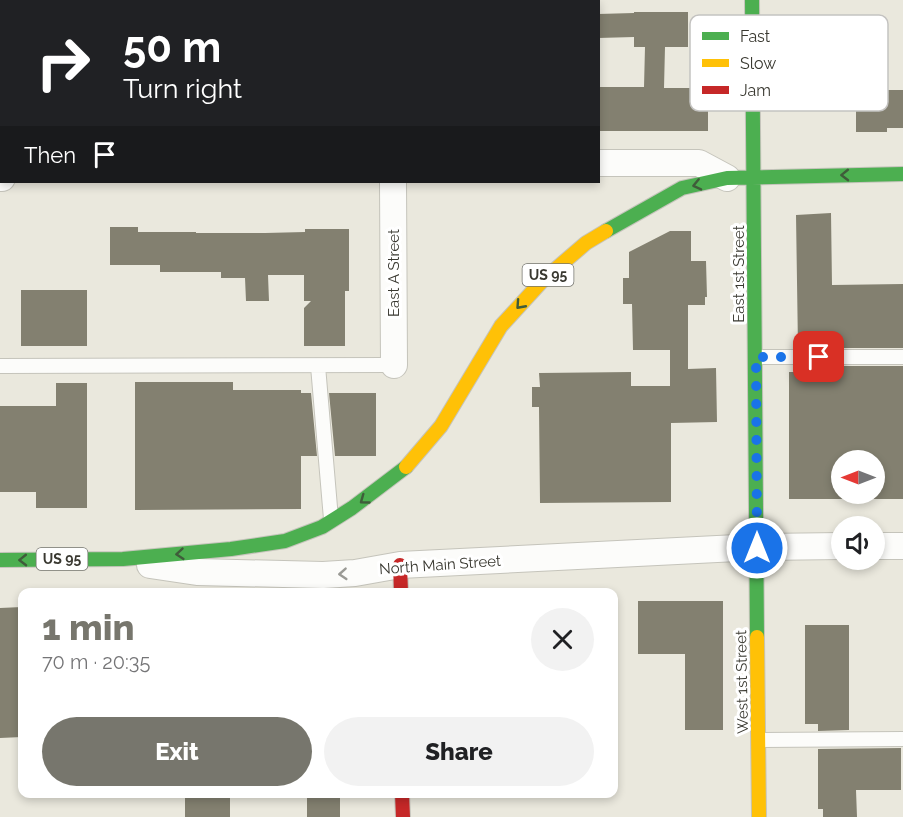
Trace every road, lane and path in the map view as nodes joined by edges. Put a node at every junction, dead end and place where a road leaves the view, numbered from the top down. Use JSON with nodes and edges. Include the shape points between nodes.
{"nodes":[{"id":1,"x":752,"y":0,"type":"edge"},
{"id":2,"x":752,"y":15,"type":"edge"},
{"id":3,"x":754,"y":111,"type":"edge"},
{"id":4,"x":600,"y":163,"type":"edge"},
{"id":5,"x":903,"y":174,"type":"edge"},
{"id":6,"x":755,"y":177,"type":"junction"},
{"id":7,"x":727,"y":178,"type":"junction"},
{"id":8,"x":393,"y":183,"type":"edge"},
{"id":9,"x":756,"y":357,"type":"junction"},
{"id":10,"x":903,"y":357,"type":"edge"},
{"id":11,"x":394,"y":365,"type":"joint"},
{"id":12,"x":0,"y":366,"type":"edge"},
{"id":13,"x":318,"y":366,"type":"junction"},
{"id":14,"x":331,"y":521,"type":"junction"},
{"id":15,"x":831,"y":546,"type":"edge"},
{"id":16,"x":885,"y":546,"type":"edge"},
{"id":17,"x":903,"y":546,"type":"edge"},
{"id":18,"x":757,"y":548,"type":"junction"},
{"id":19,"x":123,"y":558,"type":"junction"},
{"id":20,"x":0,"y":560,"type":"edge"},
{"id":21,"x":400,"y":565,"type":"junction"},
{"id":22,"x":401,"y":588,"type":"edge"},
{"id":23,"x":903,"y":739,"type":"edge"},
{"id":24,"x":759,"y":740,"type":"junction"},
{"id":25,"x":402,"y":798,"type":"edge"},
{"id":26,"x":403,"y":817,"type":"edge"},
{"id":27,"x":759,"y":817,"type":"edge"}],
"edges":[{"from":1,"to":2,"type":"main road","name":"East 1st Street"},
{"from":3,"to":6,"type":"main road","name":"East 1st Street"},
{"from":4,"to":7,"type":"street","via":[[699,163]]},
{"from":5,"to":6,"type":"main road","number":"US 95","one_way":true},
{"from":6,"to":7,"type":"main road","number":"US 95"},
{"from":6,"to":9,"type":"main road","name":"East 1st Street"},
{"from":7,"to":14,"type":"main road","name":"North Main Street","number":"US 95","one_way":true,"via":[[682,188],[586,243],[543,279],[501,326],[441,426],[410,464]]},
{"from":8,"to":11,"type":"street","name":"East A Street"},
{"from":9,"to":10,"type":"lane"},
{"from":9,"to":18,"type":"main road","name":"East 1st Street"},
{"from":11,"to":13,"type":"lane"},
{"from":12,"to":13,"type":"lane"},
{"from":13,"to":14,"type":"lane"},
{"from":14,"to":19,"type":"main road","name":"North Main Street","number":"US 95","one_way":true,"via":[[285,541]]},
{"from":15,"to":18,"type":"street","name":"North Main Street"},
{"from":16,"to":17,"type":"street"},
{"from":18,"to":21,"type":"street","name":"North Main Street"},
{"from":18,"to":24,"type":"main road","name":"West 1st Street"},
{"from":19,"to":20,"type":"main road","name":"North Main Street","number":"US 95","one_way":true},
{"from":21,"to":19,"type":"street","name":"North Main Street","one_way":true,"via":[[355,573],[257,574],[198,572]]},
{"from":21,"to":22,"type":"main road"},
{"from":23,"to":24,"type":"lane"},
{"from":24,"to":27,"type":"main road","name":"West 1st Street"},
{"from":25,"to":26,"type":"main road"}]}
